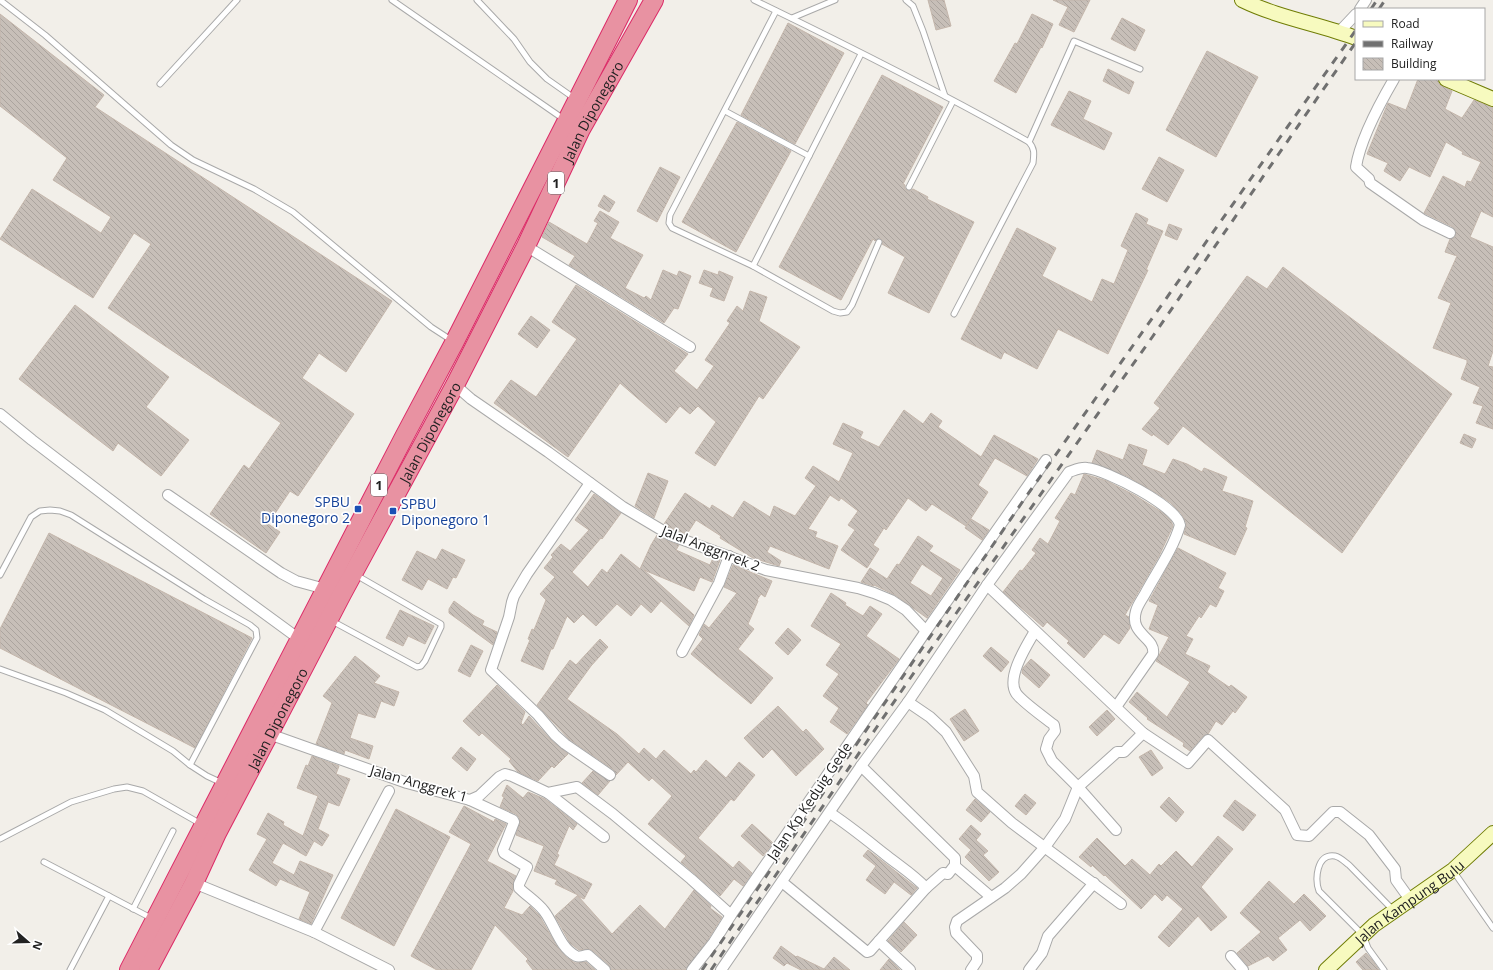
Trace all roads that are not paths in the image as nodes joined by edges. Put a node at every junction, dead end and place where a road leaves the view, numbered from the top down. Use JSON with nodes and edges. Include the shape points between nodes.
{"nodes":[{"id":1,"x":0,"y":0,"type":"edge"},
{"id":2,"x":237,"y":0,"type":"edge"},
{"id":3,"x":392,"y":0,"type":"edge"},
{"id":4,"x":477,"y":0,"type":"edge"},
{"id":5,"x":628,"y":0,"type":"edge"},
{"id":6,"x":654,"y":0,"type":"edge"},
{"id":7,"x":754,"y":0,"type":"edge"},
{"id":8,"x":835,"y":0,"type":"edge"},
{"id":9,"x":906,"y":0,"type":"edge"},
{"id":10,"x":1242,"y":0,"type":"edge"},
{"id":11,"x":776,"y":11,"type":"junction"},
{"id":12,"x":1355,"y":15,"type":"edge"},
{"id":13,"x":792,"y":18,"type":"junction"},
{"id":14,"x":1339,"y":32,"type":"junction"},
{"id":15,"x":1355,"y":38,"type":"edge"},
{"id":16,"x":861,"y":54,"type":"junction"},
{"id":17,"x":1140,"y":69,"type":"dead end"},
{"id":18,"x":1393,"y":80,"type":"edge"},
{"id":19,"x":1448,"y":80,"type":"edge"},
{"id":20,"x":160,"y":84,"type":"dead end"},
{"id":21,"x":945,"y":96,"type":"junction"},
{"id":22,"x":1493,"y":99,"type":"edge"},
{"id":23,"x":578,"y":101,"type":"junction"},
{"id":24,"x":953,"y":101,"type":"junction"},
{"id":25,"x":725,"y":111,"type":"junction"},
{"id":26,"x":574,"y":125,"type":"junction"},
{"id":27,"x":1029,"y":142,"type":"junction"},
{"id":28,"x":809,"y":156,"type":"junction"},
{"id":29,"x":909,"y":187,"type":"dead end"},
{"id":30,"x":1450,"y":233,"type":"dead end"},
{"id":31,"x":879,"y":242,"type":"dead end"},
{"id":32,"x":526,"y":246,"type":"junction"},
{"id":33,"x":753,"y":266,"type":"junction"},
{"id":34,"x":954,"y":314,"type":"dead end"},
{"id":35,"x":454,"y":343,"type":"junction"},
{"id":36,"x":690,"y":347,"type":"dead end"},
{"id":37,"x":455,"y":385,"type":"junction"},
{"id":38,"x":0,"y":414,"type":"edge"},
{"id":39,"x":1046,"y":460,"type":"dead end"},
{"id":40,"x":590,"y":483,"type":"junction"},
{"id":41,"x":168,"y":495,"type":"dead end"},
{"id":42,"x":729,"y":556,"type":"junction"},
{"id":43,"x":354,"y":573,"type":"junction"},
{"id":44,"x":0,"y":575,"type":"edge"},
{"id":45,"x":986,"y":584,"type":"junction"},
{"id":46,"x":334,"y":591,"type":"junction"},
{"id":47,"x":329,"y":619,"type":"junction"},
{"id":48,"x":926,"y":631,"type":"junction"},
{"id":49,"x":1035,"y":631,"type":"junction"},
{"id":50,"x":299,"y":639,"type":"junction"},
{"id":51,"x":314,"y":649,"type":"junction"},
{"id":52,"x":682,"y":652,"type":"dead end"},
{"id":53,"x":0,"y":669,"type":"edge"},
{"id":54,"x":908,"y":702,"type":"junction"},
{"id":55,"x":1116,"y":707,"type":"junction"},
{"id":56,"x":1143,"y":733,"type":"junction"},
{"id":57,"x":269,"y":734,"type":"junction"},
{"id":58,"x":190,"y":765,"type":"junction"},
{"id":59,"x":861,"y":766,"type":"junction"},
{"id":60,"x":610,"y":775,"type":"dead end"},
{"id":61,"x":225,"y":784,"type":"junction"},
{"id":62,"x":1078,"y":787,"type":"junction"},
{"id":63,"x":389,"y":791,"type":"dead end"},
{"id":64,"x":548,"y":793,"type":"junction"},
{"id":65,"x":470,"y":800,"type":"junction"},
{"id":66,"x":830,"y":812,"type":"junction"},
{"id":67,"x":203,"y":825,"type":"junction"},
{"id":68,"x":1116,"y":830,"type":"dead end"},
{"id":69,"x":173,"y":831,"type":"dead end"},
{"id":70,"x":1493,"y":833,"type":"edge"},
{"id":71,"x":604,"y":837,"type":"dead end"},
{"id":72,"x":0,"y":839,"type":"edge"},
{"id":73,"x":1045,"y":847,"type":"junction"},
{"id":74,"x":44,"y":862,"type":"dead end"},
{"id":75,"x":955,"y":864,"type":"junction"},
{"id":76,"x":1453,"y":870,"type":"junction"},
{"id":77,"x":782,"y":882,"type":"junction"},
{"id":78,"x":194,"y":883,"type":"junction"},
{"id":79,"x":1094,"y":883,"type":"junction"},
{"id":80,"x":926,"y":888,"type":"junction"},
{"id":81,"x":109,"y":896,"type":"junction"},
{"id":82,"x":991,"y":897,"type":"junction"},
{"id":83,"x":1411,"y":901,"type":"junction"},
{"id":84,"x":1121,"y":904,"type":"dead end"},
{"id":85,"x":133,"y":909,"type":"junction"},
{"id":86,"x":1394,"y":912,"type":"junction"},
{"id":87,"x":731,"y":914,"type":"junction"},
{"id":88,"x":154,"y":920,"type":"junction"},
{"id":89,"x":1493,"y":928,"type":"edge"},
{"id":90,"x":314,"y":932,"type":"junction"},
{"id":91,"x":1363,"y":935,"type":"junction"},
{"id":92,"x":879,"y":941,"type":"junction"},
{"id":93,"x":1231,"y":956,"type":"dead end"},
{"id":94,"x":70,"y":970,"type":"edge"},
{"id":95,"x":129,"y":970,"type":"edge"},
{"id":96,"x":148,"y":970,"type":"edge"},
{"id":97,"x":389,"y":970,"type":"edge"},
{"id":98,"x":605,"y":970,"type":"edge"},
{"id":99,"x":692,"y":970,"type":"edge"},
{"id":100,"x":721,"y":970,"type":"edge"},
{"id":101,"x":910,"y":970,"type":"edge"},
{"id":102,"x":971,"y":970,"type":"edge"},
{"id":103,"x":1029,"y":970,"type":"edge"},
{"id":104,"x":1243,"y":970,"type":"edge"},
{"id":105,"x":1326,"y":970,"type":"edge"},
{"id":106,"x":1384,"y":970,"type":"edge"}],
"edges":[{"from":1,"to":35,"type":"lane","via":[[45,35],[171,145],[193,160],[292,212]]},
{"from":2,"to":20,"type":"lane"},
{"from":3,"to":26,"type":"lane"},
{"from":4,"to":23,"type":"lane","via":[[514,39],[547,80]]},
{"from":5,"to":23,"type":"highway","name":"Jalan Diponegoro","number":"1"},
{"from":6,"to":26,"type":"highway","name":"Jalan Diponegoro","number":"1"},
{"from":7,"to":11,"type":"lane"},
{"from":8,"to":13,"type":"lane"},
{"from":9,"to":21,"type":"lane","via":[[913,6]]},
{"from":10,"to":14,"type":"street"},
{"from":11,"to":13,"type":"lane"},
{"from":11,"to":25,"type":"lane"},
{"from":12,"to":14,"type":"street"},
{"from":13,"to":16,"type":"lane"},
{"from":14,"to":15,"type":"street"},
{"from":16,"to":21,"type":"lane"},
{"from":16,"to":28,"type":"lane"},
{"from":17,"to":27,"type":"lane","via":[[1074,41]]},
{"from":18,"to":30,"type":"street","via":[[1381,101],[1358,154],[1356,167],[1369,178],[1370,183],[1423,220]]},
{"from":19,"to":22,"type":"street"},
{"from":21,"to":24,"type":"lane"},
{"from":23,"to":26,"type":"highway","name":"Jalan Diponegoro","number":"1"},
{"from":24,"to":27,"type":"lane"},
{"from":24,"to":29,"type":"lane"},
{"from":25,"to":28,"type":"lane"},
{"from":25,"to":33,"type":"lane","via":[[670,215],[669,223],[672,228]]},
{"from":26,"to":32,"type":"highway","name":"Jalan Diponegoro","number":"1"},
{"from":26,"to":35,"type":"highway","name":"Jalan Diponegoro","number":"1"},
{"from":27,"to":34,"type":"lane","via":[[1034,153],[1033,163]]},
{"from":28,"to":33,"type":"lane"},
{"from":31,"to":33,"type":"lane","via":[[852,306],[847,312],[833,311]]},
{"from":32,"to":36,"type":"street"},
{"from":32,"to":37,"type":"highway","name":"Jalan Diponegoro","number":"1"},
{"from":35,"to":46,"type":"highway","name":"Jalan Diponegoro","number":"1","via":[[404,437]]},
{"from":37,"to":40,"type":"street","name":"Jalal Anggnrek 2"},
{"from":37,"to":43,"type":"highway","name":"Jalan Diponegoro","number":"1"},
{"from":38,"to":50,"type":"street","via":[[136,520]]},
{"from":39,"to":48,"type":"street","name":"Jalan Kp Keduig Gede"},
{"from":40,"to":42,"type":"street","name":"Jalal Anggnrek 2","via":[[623,507],[670,535]]},
{"from":40,"to":60,"type":"street","via":[[514,596],[491,670],[555,735]]},
{"from":41,"to":46,"type":"street","via":[[281,573],[296,581]]},
{"from":42,"to":48,"type":"street","name":"Jalal Anggnrek 2","via":[[766,570],[874,593],[906,610]]},
{"from":42,"to":52,"type":"street","via":[[719,583]]},
{"from":43,"to":46,"type":"highway","name":"Jalan Diponegoro","number":"1"},
{"from":43,"to":47,"type":"lane","via":[[441,624],[425,661],[418,667]]},
{"from":44,"to":58,"type":"lane","via":[[31,517],[40,511],[60,511],[71,515],[256,630],[256,638]]},
{"from":45,"to":49,"type":"street"},
{"from":45,"to":54,"type":"street"},
{"from":45,"to":55,"type":"street","via":[[1070,472],[1082,467],[1089,468],[1121,480],[1163,504],[1180,522],[1179,529],[1136,611],[1136,627],[1152,644],[1153,654]]},
{"from":46,"to":47,"type":"highway","name":"Jalan Diponegoro","number":"1"},
{"from":46,"to":50,"type":"highway","name":"Jalan Diponegoro","number":"1"},
{"from":47,"to":51,"type":"highway","name":"Jalan Diponegoro","number":"1"},
{"from":48,"to":87,"type":"street","name":"Jalan Kp Keduig Gede"},
{"from":49,"to":55,"type":"street"},
{"from":49,"to":62,"type":"street","via":[[1023,652],[1013,683],[1016,693],[1054,725],[1055,731],[1046,749],[1052,761]]},
{"from":50,"to":51,"type":"street"},
{"from":50,"to":61,"type":"highway","name":"Jalan Diponegoro","number":"1"},
{"from":51,"to":57,"type":"highway","name":"Jalan Diponegoro","number":"1"},
{"from":53,"to":58,"type":"lane","via":[[105,710],[173,751]]},
{"from":54,"to":59,"type":"street"},
{"from":54,"to":73,"type":"street","via":[[946,732],[974,776],[977,792]]},
{"from":55,"to":56,"type":"street"},
{"from":56,"to":62,"type":"street","via":[[1124,752],[1117,752]]},
{"from":56,"to":83,"type":"street","via":[[1188,763],[1208,740],[1285,810],[1297,835],[1309,836],[1333,812],[1340,812],[1369,835],[1396,869],[1396,880]]},
{"from":57,"to":65,"type":"street","name":"Jalan Anggrek 1","via":[[407,783]]},
{"from":57,"to":78,"type":"highway","name":"Jalan Diponegoro","number":"1"},
{"from":58,"to":61,"type":"lane"},
{"from":59,"to":66,"type":"street"},
{"from":59,"to":75,"type":"street","via":[[955,858]]},
{"from":61,"to":67,"type":"highway","name":"Jalan Diponegoro","number":"1"},
{"from":62,"to":68,"type":"street"},
{"from":62,"to":73,"type":"street","via":[[1065,819]]},
{"from":63,"to":90,"type":"street"},
{"from":64,"to":65,"type":"street","name":"Jalan Anggrek 1","via":[[505,774],[479,796]]},
{"from":64,"to":71,"type":"street"},
{"from":64,"to":87,"type":"street","via":[[573,787],[581,789],[619,818]]},
{"from":65,"to":98,"type":"street","via":[[513,820],[502,850],[527,867],[519,888],[545,912],[561,941],[573,954],[580,957],[588,955]]},
{"from":66,"to":77,"type":"street"},
{"from":66,"to":80,"type":"street","via":[[912,874]]},
{"from":67,"to":72,"type":"lane","via":[[143,791],[127,787],[71,802]]},
{"from":67,"to":88,"type":"highway","name":"Jalan Diponegoro","number":"1"},
{"from":69,"to":85,"type":"lane"},
{"from":70,"to":76,"type":"street","name":"Jalan Kampung Bulu"},
{"from":73,"to":79,"type":"street"},
{"from":73,"to":82,"type":"street","via":[[1021,874]]},
{"from":74,"to":81,"type":"lane"},
{"from":75,"to":80,"type":"street","via":[[948,874],[943,873]]},
{"from":75,"to":82,"type":"street"},
{"from":76,"to":83,"type":"street","name":"Jalan Kampung Bulu"},
{"from":76,"to":89,"type":"lane"},
{"from":77,"to":92,"type":"street","via":[[865,952],[870,951]]},
{"from":77,"to":100,"type":"street"},
{"from":78,"to":90,"type":"street"},
{"from":78,"to":96,"type":"highway","name":"Jalan Diponegoro","number":"1"},
{"from":79,"to":84,"type":"street"},
{"from":79,"to":103,"type":"street","via":[[1048,936],[1042,953]]},
{"from":80,"to":92,"type":"street"},
{"from":81,"to":85,"type":"lane"},
{"from":81,"to":94,"type":"lane"},
{"from":82,"to":102,"type":"street","via":[[957,921],[954,927],[956,933],[977,955],[977,962]]},
{"from":83,"to":86,"type":"street","name":"Jalan Kampung Bulu"},
{"from":85,"to":88,"type":"lane"},
{"from":86,"to":91,"type":"street","name":"Jalan Kampung Bulu"},
{"from":86,"to":91,"type":"lane","via":[[1349,865],[1334,856],[1322,861],[1316,877],[1319,891]]},
{"from":87,"to":99,"type":"street","name":"Jalan Kp Keduig Gede","via":[[714,942]]},
{"from":88,"to":95,"type":"highway","name":"Jalan Diponegoro","number":"1"},
{"from":90,"to":97,"type":"street"},
{"from":91,"to":105,"type":"street","name":"Jalan Kampung Bulu"},
{"from":91,"to":106,"type":"lane","via":[[1368,948]]},
{"from":92,"to":101,"type":"street"},
{"from":93,"to":104,"type":"street"}]}
